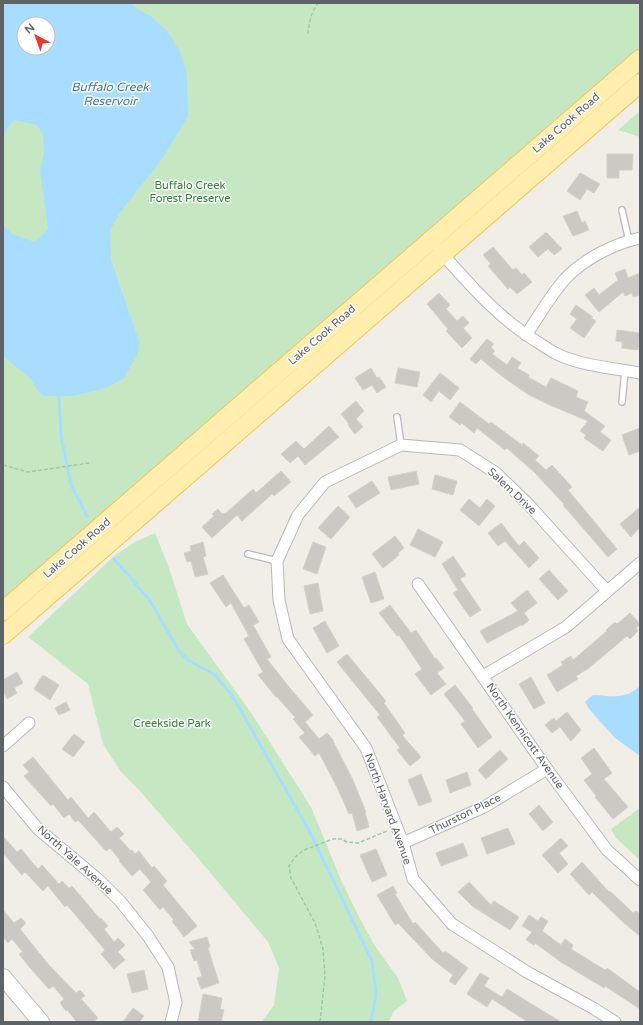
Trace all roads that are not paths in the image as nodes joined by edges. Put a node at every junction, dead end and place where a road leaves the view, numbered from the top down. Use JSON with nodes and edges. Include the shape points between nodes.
{"nodes":[{"id":1,"x":640,"y":59,"type":"edge"},
{"id":2,"x":640,"y":83,"type":"edge"},
{"id":3,"x":622,"y":210,"type":"dead end"},
{"id":4,"x":431,"y":240,"type":"junction"},
{"id":5,"x":635,"y":240,"type":"edge"},
{"id":6,"x":443,"y":254,"type":"junction"},
{"id":7,"x":526,"y":335,"type":"junction"},
{"id":8,"x":625,"y":370,"type":"junction"},
{"id":9,"x":640,"y":373,"type":"edge"},
{"id":10,"x":622,"y":402,"type":"dead end"},
{"id":11,"x":397,"y":417,"type":"dead end"},
{"id":12,"x":401,"y":445,"type":"junction"},
{"id":13,"x":248,"y":554,"type":"dead end"},
{"id":14,"x":277,"y":561,"type":"junction"},
{"id":15,"x":640,"y":563,"type":"edge"},
{"id":16,"x":418,"y":584,"type":"dead end"},
{"id":17,"x":607,"y":591,"type":"junction"},
{"id":18,"x":3,"y":611,"type":"edge"},
{"id":19,"x":3,"y":635,"type":"edge"},
{"id":20,"x":483,"y":676,"type":"junction"},
{"id":21,"x":29,"y":723,"type":"dead end"},
{"id":22,"x":3,"y":746,"type":"edge"},
{"id":23,"x":547,"y":769,"type":"junction"},
{"id":24,"x":3,"y":787,"type":"edge"},
{"id":25,"x":403,"y":843,"type":"junction"},
{"id":26,"x":640,"y":880,"type":"edge"},
{"id":27,"x":3,"y":977,"type":"edge"},
{"id":28,"x":41,"y":1022,"type":"edge"},
{"id":29,"x":171,"y":1022,"type":"edge"},
{"id":30,"x":615,"y":1022,"type":"edge"}],
"edges":[{"from":1,"to":4,"type":"main road","name":"Lake Cook Road"},
{"from":2,"to":6,"type":"main road","name":"Lake Cook Road"},
{"from":3,"to":5,"type":"lane"},
{"from":4,"to":6,"type":"street"},
{"from":4,"to":18,"type":"main road","name":"Lake Cook Road"},
{"from":5,"to":7,"type":"street","via":[[600,253],[582,265],[553,294]]},
{"from":6,"to":7,"type":"street","via":[[490,306]]},
{"from":6,"to":19,"type":"main road","name":"Lake Cook Road"},
{"from":7,"to":8,"type":"street","via":[[557,354],[585,363]]},
{"from":8,"to":9,"type":"street"},
{"from":8,"to":10,"type":"lane"},
{"from":11,"to":12,"type":"lane"},
{"from":12,"to":14,"type":"street","name":"North Harvard Avenue","via":[[325,482],[298,515]]},
{"from":12,"to":17,"type":"street","name":"Salem Drive","via":[[460,450],[496,473],[529,505]]},
{"from":13,"to":14,"type":"lane"},
{"from":14,"to":25,"type":"street","name":"North Harvard Avenue","via":[[279,600],[288,639],[366,748]]},
{"from":15,"to":17,"type":"street"},
{"from":16,"to":20,"type":"street","name":"North Kennicott Avenue"},
{"from":17,"to":20,"type":"street","via":[[566,627]]},
{"from":20,"to":23,"type":"street","name":"North Kennicott Avenue"},
{"from":21,"to":22,"type":"street"},
{"from":23,"to":25,"type":"street","name":"Thurston Place","via":[[484,807]]},
{"from":23,"to":26,"type":"street","name":"North Kennicott Avenue","via":[[607,850]]},
{"from":24,"to":29,"type":"street","name":"North Yale Avenue","via":[[38,829],[120,901],[148,936],[168,967],[176,1003]]},
{"from":25,"to":30,"type":"street","name":"North Harvard Avenue","via":[[413,880],[452,924],[527,972]]},
{"from":27,"to":28,"type":"street"}]}
